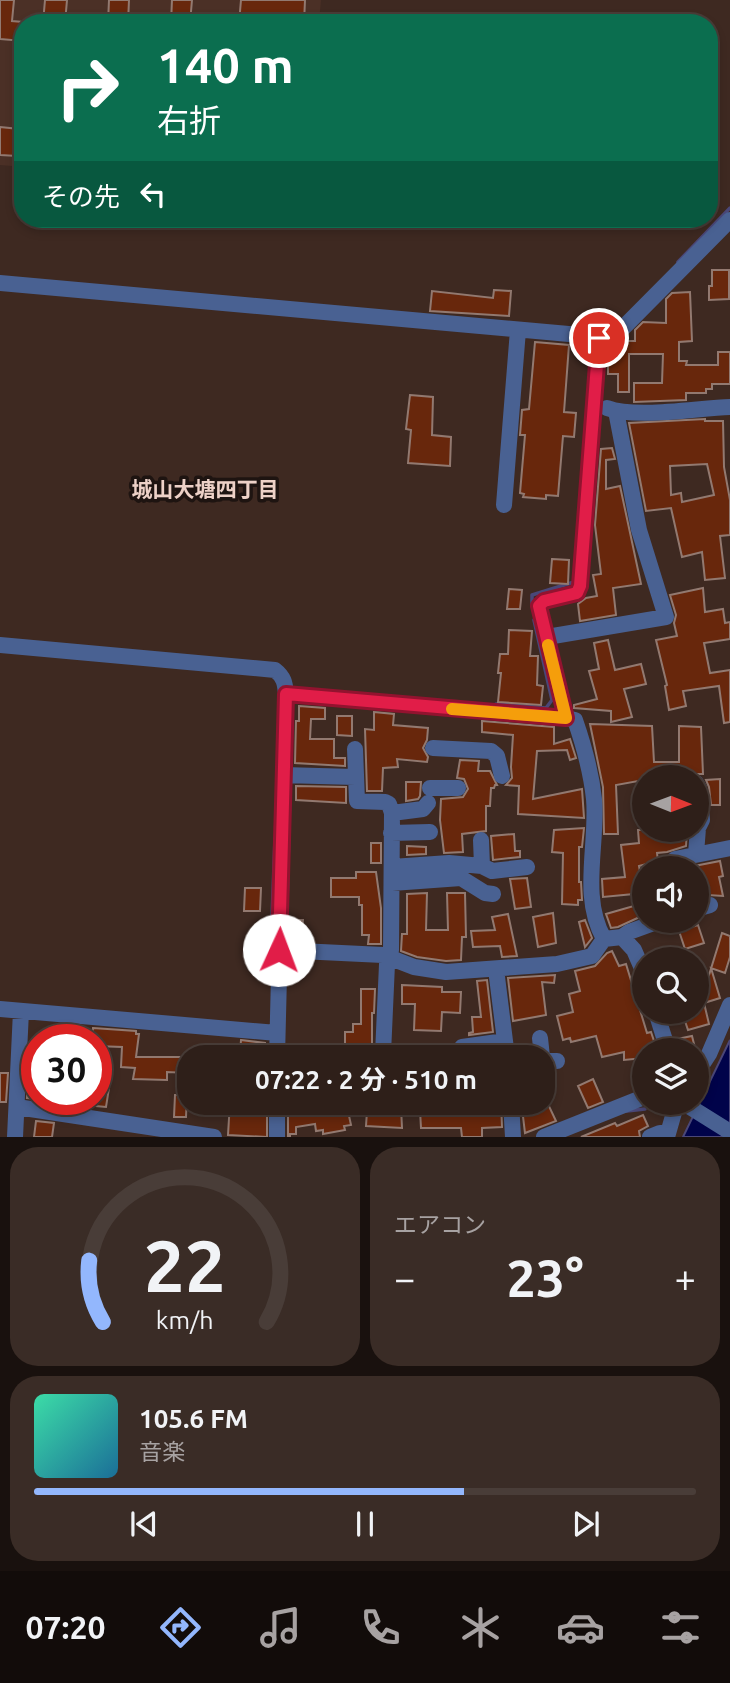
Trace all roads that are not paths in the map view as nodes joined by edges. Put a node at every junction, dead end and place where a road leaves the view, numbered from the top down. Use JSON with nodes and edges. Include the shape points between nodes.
{"nodes":[{"id":1,"x":730,"y":220,"type":"edge"},
{"id":2,"x":0,"y":283,"type":"edge"},
{"id":3,"x":518,"y":330,"type":"junction"},
{"id":4,"x":599,"y":338,"type":"junction"},
{"id":5,"x":595,"y":403,"type":"junction"},
{"id":6,"x":730,"y":407,"type":"edge"},
{"id":7,"x":616,"y":411,"type":"junction"},
{"id":8,"x":504,"y":505,"type":"dead end"},
{"id":9,"x":547,"y":637,"type":"junction"},
{"id":10,"x":0,"y":645,"type":"edge"},
{"id":11,"x":286,"y":694,"type":"junction"},
{"id":12,"x":566,"y":718,"type":"junction"},
{"id":13,"x":433,"y":748,"type":"dead end"},
{"id":14,"x":355,"y":749,"type":"dead end"},
{"id":15,"x":283,"y":775,"type":"junction"},
{"id":16,"x":502,"y":776,"type":"dead end"},
{"id":17,"x":355,"y":777,"type":"junction"},
{"id":18,"x":458,"y":789,"type":"dead end"},
{"id":19,"x":391,"y":813,"type":"junction"},
{"id":20,"x":391,"y":832,"type":"junction"},
{"id":21,"x":430,"y":832,"type":"dead end"},
{"id":22,"x":481,"y":840,"type":"dead end"},
{"id":23,"x":697,"y":842,"type":"edge"},
{"id":24,"x":730,"y":848,"type":"edge"},
{"id":25,"x":696,"y":855,"type":"junction"},
{"id":26,"x":691,"y":856,"type":"edge"},
{"id":27,"x":482,"y":866,"type":"junction"},
{"id":28,"x":527,"y":867,"type":"dead end"},
{"id":29,"x":392,"y":875,"type":"junction"},
{"id":30,"x":493,"y":894,"type":"dead end"},
{"id":31,"x":632,"y":931,"type":"edge"},
{"id":32,"x":622,"y":937,"type":"junction"},
{"id":33,"x":604,"y":939,"type":"junction"},
{"id":34,"x":632,"y":948,"type":"edge"},
{"id":35,"x":279,"y":950,"type":"junction"},
{"id":36,"x":390,"y":957,"type":"junction"},
{"id":37,"x":496,"y":969,"type":"junction"},
{"id":38,"x":730,"y":1005,"type":"edge"},
{"id":39,"x":0,"y":1009,"type":"edge"},
{"id":40,"x":21,"y":1011,"type":"junction"},
{"id":41,"x":276,"y":1033,"type":"junction"},
{"id":42,"x":540,"y":1038,"type":"dead end"},
{"id":43,"x":276,"y":1045,"type":"edge"},
{"id":44,"x":383,"y":1045,"type":"edge"},
{"id":45,"x":506,"y":1045,"type":"edge"},
{"id":46,"x":542,"y":1045,"type":"edge"},
{"id":47,"x":709,"y":1054,"type":"edge"},
{"id":48,"x":632,"y":1102,"type":"edge"},
{"id":49,"x":17,"y":1107,"type":"junction"},
{"id":50,"x":277,"y":1115,"type":"edge"},
{"id":51,"x":512,"y":1115,"type":"edge"},
{"id":52,"x":676,"y":1115,"type":"edge"},
{"id":53,"x":702,"y":1115,"type":"edge"},
{"id":54,"x":730,"y":1132,"type":"edge"},
{"id":55,"x":667,"y":1135,"type":"edge"},
{"id":56,"x":15,"y":1137,"type":"edge"},
{"id":57,"x":214,"y":1137,"type":"edge"},
{"id":58,"x":277,"y":1137,"type":"edge"},
{"id":59,"x":513,"y":1137,"type":"edge"},
{"id":60,"x":544,"y":1137,"type":"edge"},
{"id":61,"x":650,"y":1137,"type":"edge"}],
"edges":[{"from":1,"to":4,"type":"street","via":[[613,338]]},
{"from":2,"to":3,"type":"street"},
{"from":3,"to":4,"type":"street"},
{"from":3,"to":8,"type":"street"},
{"from":4,"to":5,"type":"street"},
{"from":5,"to":7,"type":"street"},
{"from":5,"to":9,"type":"street","via":[[580,586],[577,593],[539,606]]},
{"from":6,"to":7,"type":"street"},
{"from":7,"to":9,"type":"street","via":[[639,530],[666,617]]},
{"from":9,"to":12,"type":"street"},
{"from":10,"to":11,"type":"street","via":[[275,670],[285,681]]},
{"from":11,"to":12,"type":"street"},
{"from":11,"to":15,"type":"street"},
{"from":12,"to":33,"type":"street","via":[[575,720],[588,758],[594,801],[591,900]]},
{"from":13,"to":16,"type":"street","via":[[491,751]]},
{"from":14,"to":17,"type":"street"},
{"from":15,"to":17,"type":"street"},
{"from":15,"to":35,"type":"street"},
{"from":17,"to":19,"type":"street","via":[[357,801],[385,802]]},
{"from":18,"to":19,"type":"street","via":[[429,795],[423,809]]},
{"from":19,"to":20,"type":"street"},
{"from":20,"to":21,"type":"street"},
{"from":20,"to":29,"type":"street"},
{"from":22,"to":27,"type":"street"},
{"from":23,"to":25,"type":"street"},
{"from":24,"to":25,"type":"street"},
{"from":25,"to":26,"type":"street"},
{"from":27,"to":28,"type":"street","via":[[492,871]]},
{"from":27,"to":29,"type":"street","via":[[449,863]]},
{"from":29,"to":30,"type":"street","via":[[461,878]]},
{"from":29,"to":36,"type":"street"},
{"from":31,"to":32,"type":"street"},
{"from":32,"to":33,"type":"street"},
{"from":32,"to":34,"type":"street"},
{"from":33,"to":37,"type":"street","via":[[592,956]]},
{"from":35,"to":36,"type":"street"},
{"from":35,"to":41,"type":"street"},
{"from":36,"to":37,"type":"street","via":[[446,972]]},
{"from":36,"to":44,"type":"street"},
{"from":37,"to":45,"type":"street"},
{"from":38,"to":47,"type":"street"},
{"from":39,"to":40,"type":"street"},
{"from":40,"to":41,"type":"street"},
{"from":40,"to":49,"type":"street"},
{"from":41,"to":43,"type":"street"},
{"from":42,"to":46,"type":"street"},
{"from":48,"to":60,"type":"street"},
{"from":49,"to":56,"type":"street"},
{"from":49,"to":57,"type":"street"},
{"from":50,"to":58,"type":"street"},
{"from":51,"to":59,"type":"street"},
{"from":52,"to":55,"type":"street"},
{"from":53,"to":54,"type":"street"},
{"from":55,"to":61,"type":"street"}]}
